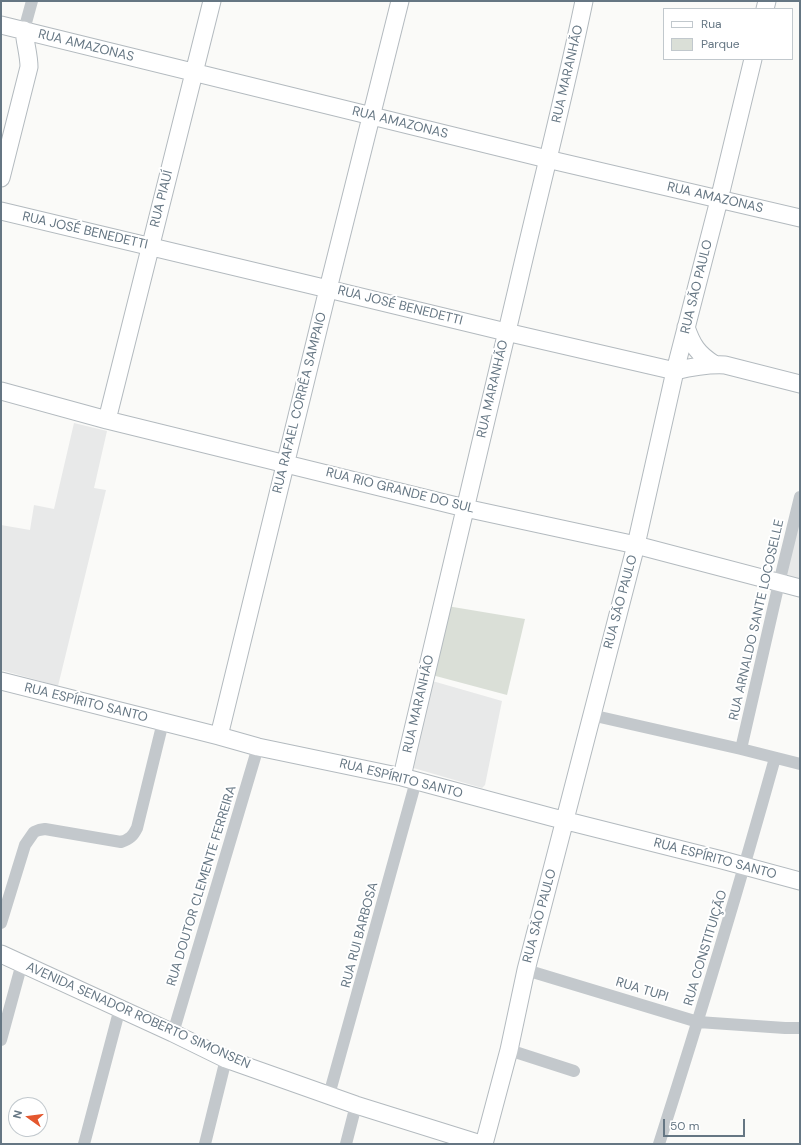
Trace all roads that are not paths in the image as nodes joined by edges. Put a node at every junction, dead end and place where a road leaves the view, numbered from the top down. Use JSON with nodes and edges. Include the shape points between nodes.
{"nodes":[{"id":1,"x":32,"y":1,"type":"edge"},
{"id":2,"x":212,"y":1,"type":"edge"},
{"id":3,"x":400,"y":1,"type":"edge"},
{"id":4,"x":584,"y":1,"type":"edge"},
{"id":5,"x":1,"y":25,"type":"edge"},
{"id":6,"x":24,"y":30,"type":"junction"},
{"id":7,"x":753,"y":60,"type":"edge"},
{"id":8,"x":194,"y":72,"type":"junction"},
{"id":9,"x":372,"y":116,"type":"junction"},
{"id":10,"x":548,"y":159,"type":"junction"},
{"id":11,"x":1,"y":178,"type":"edge"},
{"id":12,"x":719,"y":200,"type":"junction"},
{"id":13,"x":1,"y":211,"type":"edge"},
{"id":14,"x":800,"y":218,"type":"edge"},
{"id":15,"x":150,"y":247,"type":"junction"},
{"id":16,"x":328,"y":289,"type":"junction"},
{"id":17,"x":686,"y":327,"type":"junction"},
{"id":18,"x":506,"y":332,"type":"junction"},
{"id":19,"x":714,"y":364,"type":"junction"},
{"id":20,"x":675,"y":371,"type":"junction"},
{"id":21,"x":800,"y":384,"type":"edge"},
{"id":22,"x":1,"y":391,"type":"edge"},
{"id":23,"x":107,"y":420,"type":"junction"},
{"id":24,"x":285,"y":463,"type":"junction"},
{"id":25,"x":800,"y":497,"type":"edge"},
{"id":26,"x":465,"y":508,"type":"junction"},
{"id":27,"x":636,"y":545,"type":"junction"},
{"id":28,"x":779,"y":582,"type":"junction"},
{"id":29,"x":800,"y":588,"type":"edge"},
{"id":30,"x":1,"y":681,"type":"edge"},
{"id":31,"x":591,"y":715,"type":"junction"},
{"id":32,"x":163,"y":722,"type":"junction"},
{"id":33,"x":219,"y":736,"type":"junction"},
{"id":34,"x":258,"y":746,"type":"junction"},
{"id":35,"x":741,"y":749,"type":"junction"},
{"id":36,"x":775,"y":758,"type":"junction"},
{"id":37,"x":800,"y":764,"type":"edge"},
{"id":38,"x":409,"y":779,"type":"junction"},
{"id":39,"x":565,"y":820,"type":"junction"},
{"id":40,"x":745,"y":866,"type":"junction"},
{"id":41,"x":800,"y":881,"type":"edge"},
{"id":42,"x":1,"y":923,"type":"edge"},
{"id":43,"x":1,"y":954,"type":"edge"},
{"id":44,"x":22,"y":963,"type":"junction"},
{"id":45,"x":526,"y":970,"type":"junction"},
{"id":46,"x":120,"y":1008,"type":"junction"},
{"id":47,"x":698,"y":1022,"type":"junction"},
{"id":48,"x":800,"y":1028,"type":"edge"},
{"id":49,"x":173,"y":1033,"type":"junction"},
{"id":50,"x":1,"y":1040,"type":"edge"},
{"id":51,"x":509,"y":1050,"type":"junction"},
{"id":52,"x":226,"y":1059,"type":"junction"},
{"id":53,"x":574,"y":1071,"type":"dead end"},
{"id":54,"x":329,"y":1095,"type":"junction"},
{"id":55,"x":356,"y":1105,"type":"junction"},
{"id":56,"x":84,"y":1144,"type":"edge"},
{"id":57,"x":205,"y":1144,"type":"edge"},
{"id":58,"x":346,"y":1144,"type":"edge"},
{"id":59,"x":482,"y":1144,"type":"edge"},
{"id":60,"x":659,"y":1144,"type":"edge"}],
"edges":[{"from":1,"to":6,"type":"street"},
{"from":2,"to":8,"type":"street","name":"RUA PIAUÍ"},
{"from":3,"to":9,"type":"street","name":"RUA RAFAEL CORRÊA SAMPAIO"},
{"from":4,"to":10,"type":"street","name":"RUA MARANHÃO"},
{"from":5,"to":6,"type":"street","name":"RUA AMAZONAS"},
{"from":6,"to":8,"type":"street","name":"RUA AMAZONAS"},
{"from":6,"to":11,"type":"street","via":[[29,67]]},
{"from":7,"to":12,"type":"street","name":"RUA SÃO PAULO"},
{"from":8,"to":9,"type":"street","name":"RUA AMAZONAS"},
{"from":8,"to":15,"type":"street","name":"RUA PIAUÍ"},
{"from":9,"to":10,"type":"street","name":"RUA AMAZONAS"},
{"from":9,"to":16,"type":"street","name":"RUA RAFAEL CORRÊA SAMPAIO"},
{"from":10,"to":12,"type":"street","name":"RUA AMAZONAS"},
{"from":10,"to":18,"type":"street","name":"RUA MARANHÃO"},
{"from":12,"to":14,"type":"street","name":"RUA AMAZONAS"},
{"from":12,"to":17,"type":"street","name":"RUA SÃO PAULO"},
{"from":13,"to":15,"type":"street","name":"RUA JOSÉ BENEDETTI"},
{"from":15,"to":16,"type":"street","name":"RUA JOSÉ BENEDETTI"},
{"from":15,"to":23,"type":"street","name":"RUA PIAUÍ"},
{"from":16,"to":18,"type":"street","name":"RUA JOSÉ BENEDETTI"},
{"from":16,"to":24,"type":"street","name":"RUA RAFAEL CORRÊA SAMPAIO"},
{"from":17,"to":19,"type":"street","via":[[696,349]]},
{"from":17,"to":20,"type":"street","name":"RUA SÃO PAULO"},
{"from":18,"to":20,"type":"street","name":"RUA JOSÉ BENEDETTI"},
{"from":18,"to":26,"type":"street","name":"RUA MARANHÃO"},
{"from":19,"to":20,"type":"street","name":"RUA JOSÉ BENEDETTI"},
{"from":19,"to":21,"type":"street","name":"RUA JOSÉ BENEDETTI"},
{"from":20,"to":27,"type":"street","name":"RUA SÃO PAULO"},
{"from":22,"to":23,"type":"street","name":"RUA RIO GRANDE DO SUL"},
{"from":23,"to":24,"type":"street","name":"RUA RIO GRANDE DO SUL"},
{"from":24,"to":26,"type":"street","name":"RUA RIO GRANDE DO SUL"},
{"from":24,"to":33,"type":"street","name":"RUA RAFAEL CORRÊA SAMPAIO"},
{"from":25,"to":28,"type":"street","name":"RUA ARNALDO SANTE LOCOSELLE"},
{"from":26,"to":27,"type":"street","name":"RUA RIO GRANDE DO SUL"},
{"from":26,"to":38,"type":"street","name":"RUA MARANHÃO","via":[[407,755]]},
{"from":27,"to":28,"type":"street","name":"RUA RIO GRANDE DO SUL"},
{"from":27,"to":31,"type":"street","name":"RUA SÃO PAULO"},
{"from":28,"to":29,"type":"street","name":"RUA RIO GRANDE DO SUL"},
{"from":28,"to":35,"type":"street","name":"RUA ARNALDO SANTE LOCOSELLE"},
{"from":30,"to":32,"type":"street","name":"RUA ESPÍRITO SANTO"},
{"from":31,"to":35,"type":"street"},
{"from":31,"to":39,"type":"street","name":"RUA SÃO PAULO"},
{"from":32,"to":33,"type":"street","name":"RUA ESPÍRITO SANTO"},
{"from":32,"to":42,"type":"street","via":[[134,835],[122,842],[45,829],[34,832],[25,845]]},
{"from":33,"to":34,"type":"street","name":"RUA ESPÍRITO SANTO"},
{"from":34,"to":38,"type":"street","name":"RUA ESPÍRITO SANTO"},
{"from":34,"to":49,"type":"street","name":"RUA DOUTOR CLEMENTE FERREIRA"},
{"from":35,"to":36,"type":"street"},
{"from":36,"to":37,"type":"street"},
{"from":36,"to":40,"type":"street","name":"RUA CONSTITUIÇÃO"},
{"from":38,"to":39,"type":"street","name":"RUA ESPÍRITO SANTO"},
{"from":38,"to":54,"type":"street","name":"RUA RUI BARBOSA"},
{"from":39,"to":40,"type":"street","name":"RUA ESPÍRITO SANTO"},
{"from":39,"to":45,"type":"street","name":"RUA SÃO PAULO"},
{"from":40,"to":41,"type":"street","name":"RUA ESPÍRITO SANTO"},
{"from":40,"to":47,"type":"street","name":"RUA CONSTITUIÇÃO"},
{"from":43,"to":44,"type":"street","name":"AVENIDA SENADOR ROBERTO SIMONSEN"},
{"from":44,"to":46,"type":"street","name":"AVENIDA SENADOR ROBERTO SIMONSEN"},
{"from":44,"to":50,"type":"street"},
{"from":45,"to":47,"type":"street","name":"RUA TUPI"},
{"from":45,"to":51,"type":"street","name":"RUA SÃO PAULO"},
{"from":46,"to":49,"type":"street","name":"AVENIDA SENADOR ROBERTO SIMONSEN"},
{"from":46,"to":56,"type":"street"},
{"from":47,"to":48,"type":"street","name":"RUA TUPI"},
{"from":47,"to":60,"type":"street","name":"RUA CONSTITUIÇÃO"},
{"from":49,"to":52,"type":"street","name":"AVENIDA SENADOR ROBERTO SIMONSEN"},
{"from":51,"to":53,"type":"street"},
{"from":51,"to":59,"type":"street","name":"RUA SÃO PAULO"},
{"from":52,"to":54,"type":"street","name":"AVENIDA SENADOR ROBERTO SIMONSEN"},
{"from":52,"to":57,"type":"street"},
{"from":54,"to":55,"type":"street","name":"AVENIDA SENADOR ROBERTO SIMONSEN"},
{"from":55,"to":58,"type":"street"},
{"from":55,"to":59,"type":"street","name":"AVENIDA SENADOR ROBERTO SIMONSEN"}]}
